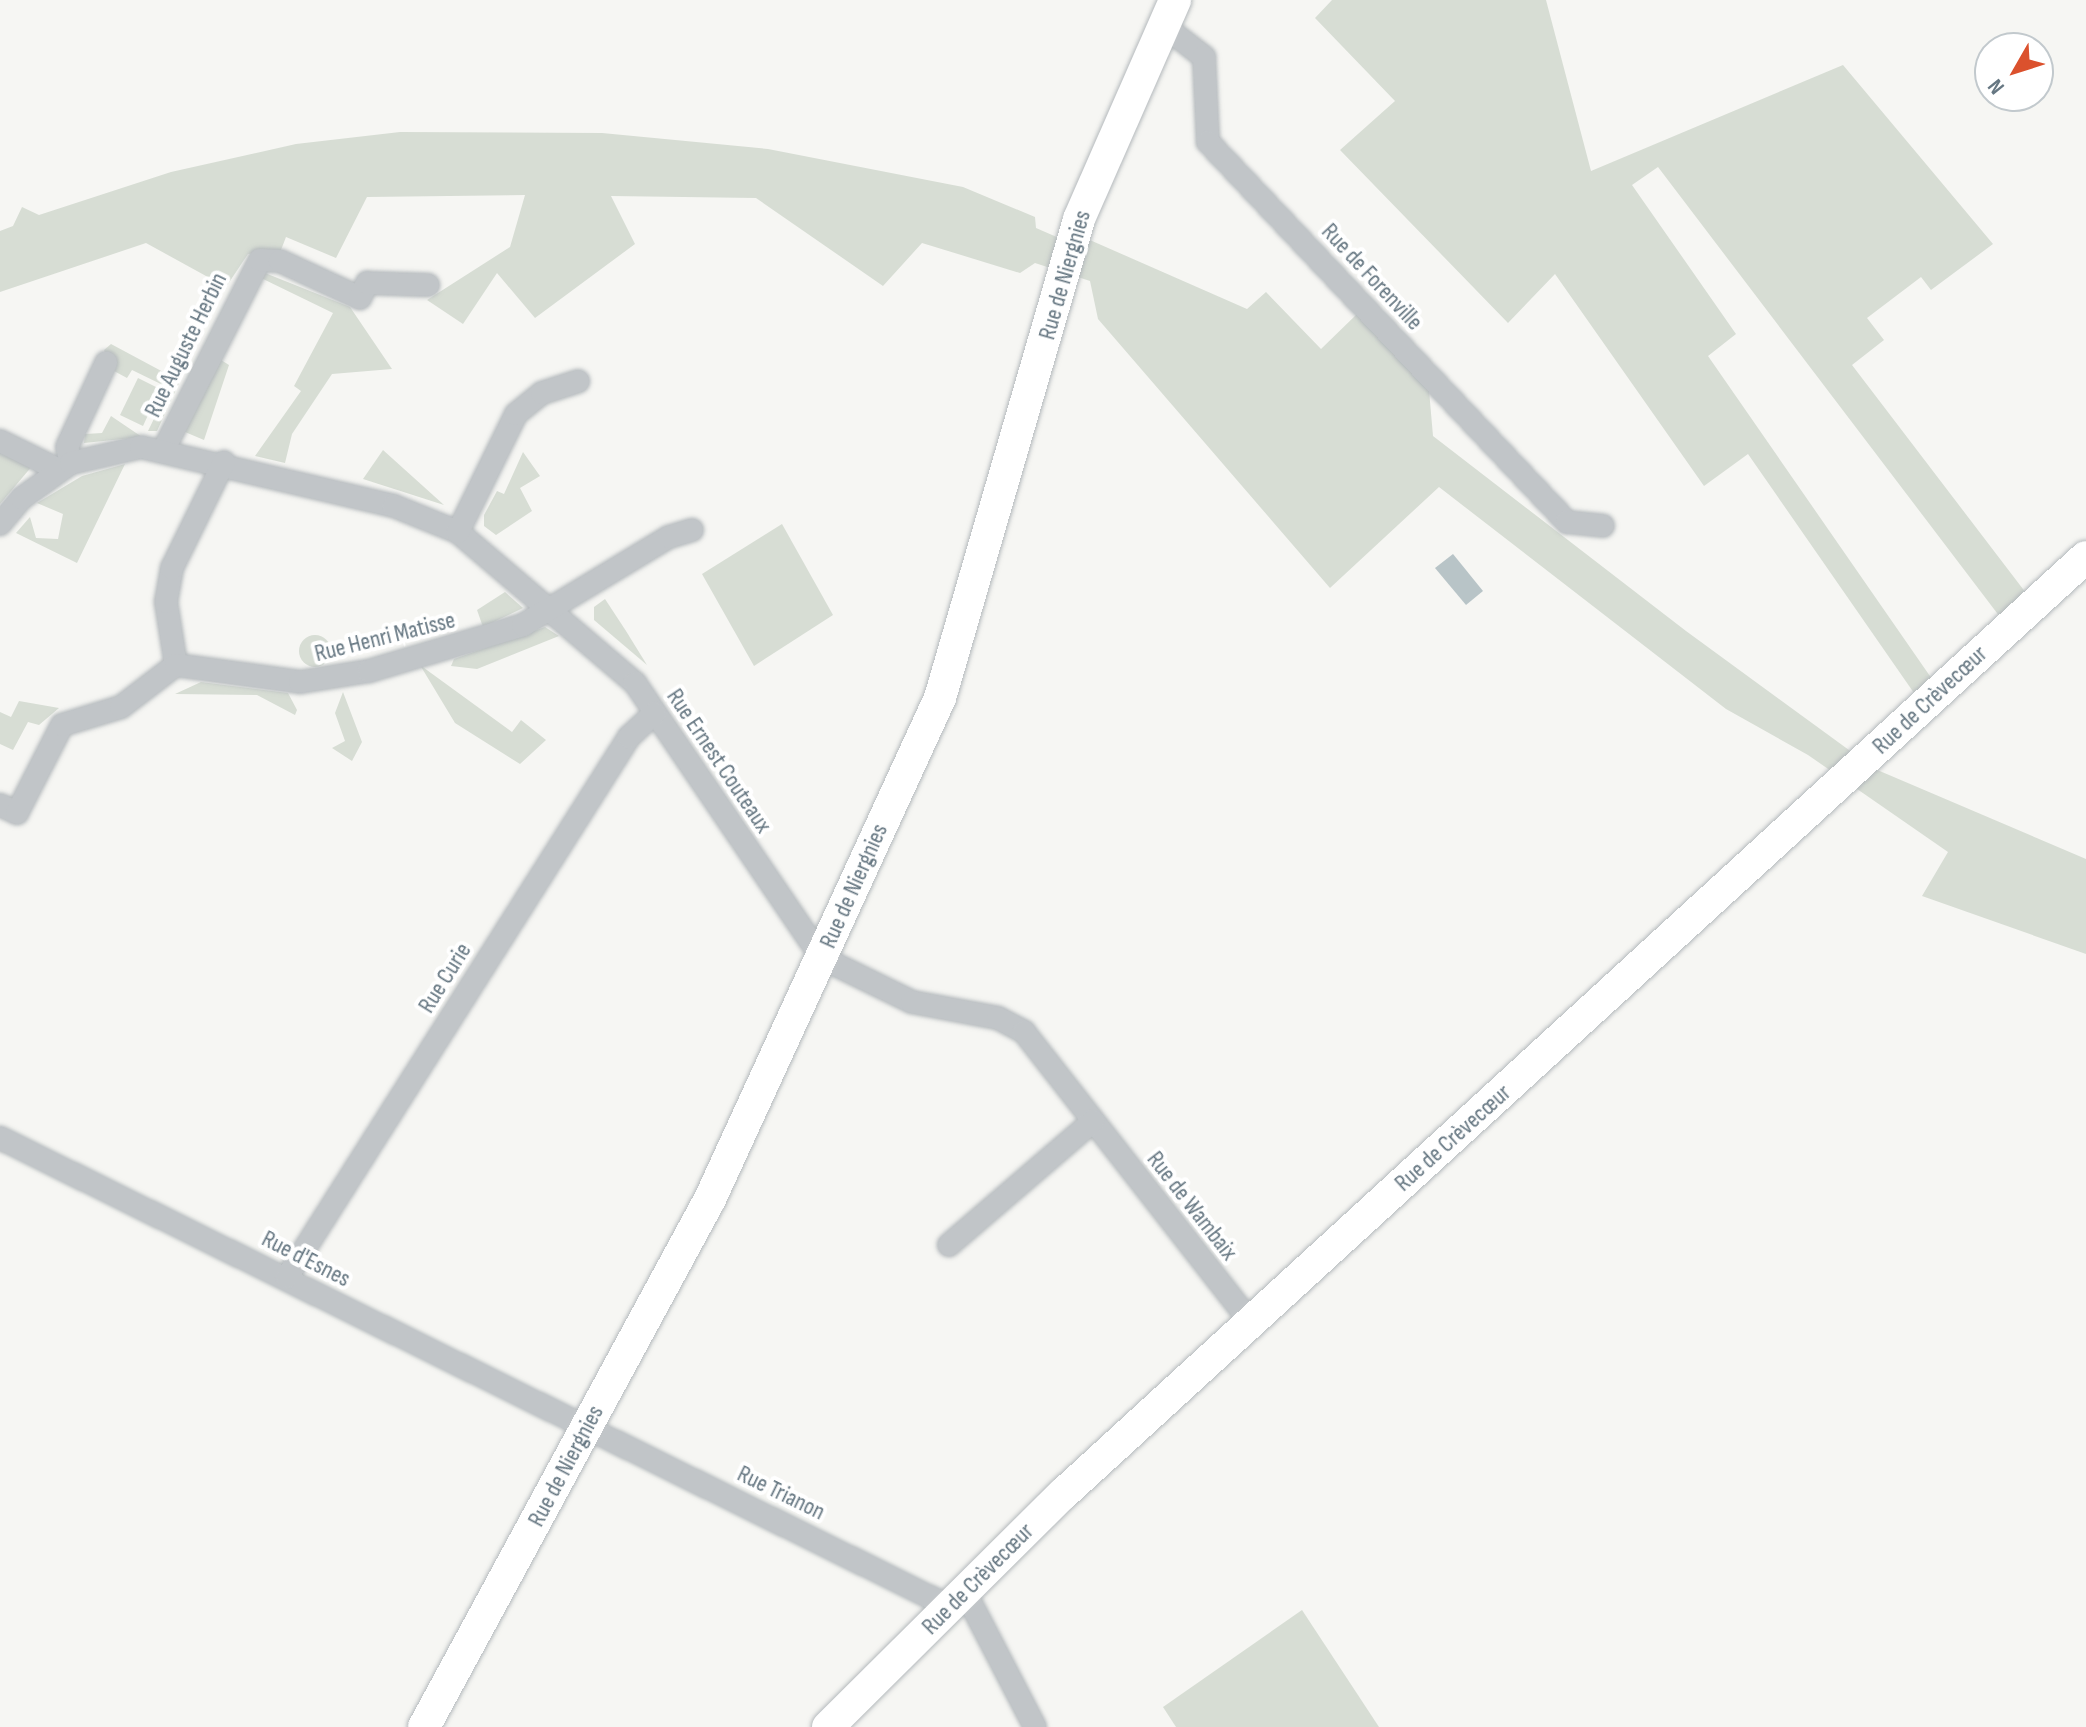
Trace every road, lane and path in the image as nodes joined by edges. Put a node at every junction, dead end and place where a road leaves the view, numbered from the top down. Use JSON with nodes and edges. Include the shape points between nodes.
{"nodes":[{"id":1,"x":1170,"y":13,"type":"edge"},
{"id":2,"x":428,"y":285,"type":"dead end"},
{"id":3,"x":106,"y":363,"type":"dead end"},
{"id":4,"x":578,"y":381,"type":"dead end"},
{"id":5,"x":0,"y":441,"type":"edge"},
{"id":6,"x":164,"y":449,"type":"junction"},
{"id":7,"x":224,"y":462,"type":"junction"},
{"id":8,"x":65,"y":467,"type":"junction"},
{"id":9,"x":0,"y":524,"type":"edge"},
{"id":10,"x":1603,"y":526,"type":"dead end"},
{"id":11,"x":692,"y":530,"type":"dead end"},
{"id":12,"x":458,"y":532,"type":"junction"},
{"id":13,"x":2086,"y":557,"type":"edge"},
{"id":14,"x":554,"y":610,"type":"junction"},
{"id":15,"x":176,"y":665,"type":"junction"},
{"id":16,"x":655,"y":713,"type":"junction"},
{"id":17,"x":0,"y":805,"type":"edge"},
{"id":18,"x":822,"y":958,"type":"junction"},
{"id":19,"x":1093,"y":1121,"type":"junction"},
{"id":20,"x":0,"y":1138,"type":"edge"},
{"id":21,"x":949,"y":1245,"type":"dead end"},
{"id":22,"x":287,"y":1277,"type":"junction"},
{"id":23,"x":1251,"y":1323,"type":"junction"},
{"id":24,"x":588,"y":1427,"type":"junction"},
{"id":25,"x":958,"y":1599,"type":"junction"},
{"id":26,"x":424,"y":1727,"type":"edge"},
{"id":27,"x":828,"y":1727,"type":"edge"},
{"id":28,"x":1035,"y":1727,"type":"edge"}],
"edges":[{"from":1,"to":10,"type":"street","name":"Rue de Forenville","via":[[1204,57],[1208,142],[1567,522]]},
{"from":1,"to":18,"type":"street","name":"Rue de Niergnies","via":[[1079,219],[955,662]]},
{"from":2,"to":6,"type":"street","name":"Rue Auguste Herbin","via":[[367,283],[360,298],[280,261],[260,260]]},
{"from":3,"to":8,"type":"street","via":[[67,447]]},
{"from":4,"to":12,"type":"street","via":[[542,393],[516,414]]},
{"from":5,"to":8,"type":"street"},
{"from":6,"to":7,"type":"street","name":"Rue Ernest Couteaux"},
{"from":6,"to":8,"type":"street","name":"Rue Ernest Couteaux","via":[[107,451]]},
{"from":7,"to":12,"type":"street","name":"Rue Ernest Couteaux","via":[[394,506]]},
{"from":7,"to":15,"type":"street","via":[[172,568],[166,602]]},
{"from":8,"to":9,"type":"street","name":"Rue Ernest Couteaux"},
{"from":11,"to":14,"type":"street","via":[[669,537]]},
{"from":12,"to":14,"type":"street","name":"Rue Ernest Couteaux"},
{"from":13,"to":23,"type":"street","name":"Rue de Crèvecœur"},
{"from":14,"to":15,"type":"street","name":"Rue Henri Matisse","via":[[476,641],[318,682]]},
{"from":14,"to":16,"type":"street","name":"Rue Ernest Couteaux","via":[[635,683]]},
{"from":15,"to":17,"type":"street","via":[[121,707],[62,725],[17,813]]},
{"from":16,"to":18,"type":"street","name":"Rue Ernest Couteaux"},
{"from":16,"to":22,"type":"street","name":"Rue Curie","via":[[629,737]]},
{"from":18,"to":19,"type":"street","name":"Rue de Wambaix","via":[[912,1002],[998,1018],[1024,1032]]},
{"from":18,"to":24,"type":"street","name":"Rue de Niergnies","via":[[710,1199]]},
{"from":19,"to":21,"type":"street"},
{"from":19,"to":23,"type":"street","name":"Rue de Wambaix"},
{"from":20,"to":22,"type":"street","name":"Rue d'Esnes"},
{"from":22,"to":24,"type":"street","name":"Rue d'Esnes"},
{"from":23,"to":25,"type":"street","name":"Rue de Crèvecœur"},
{"from":24,"to":25,"type":"street","name":"Rue Trianon"},
{"from":24,"to":26,"type":"street","name":"Rue de Niergnies"},
{"from":25,"to":27,"type":"street","name":"Rue de Crèvecœur"},
{"from":25,"to":28,"type":"street"}]}
